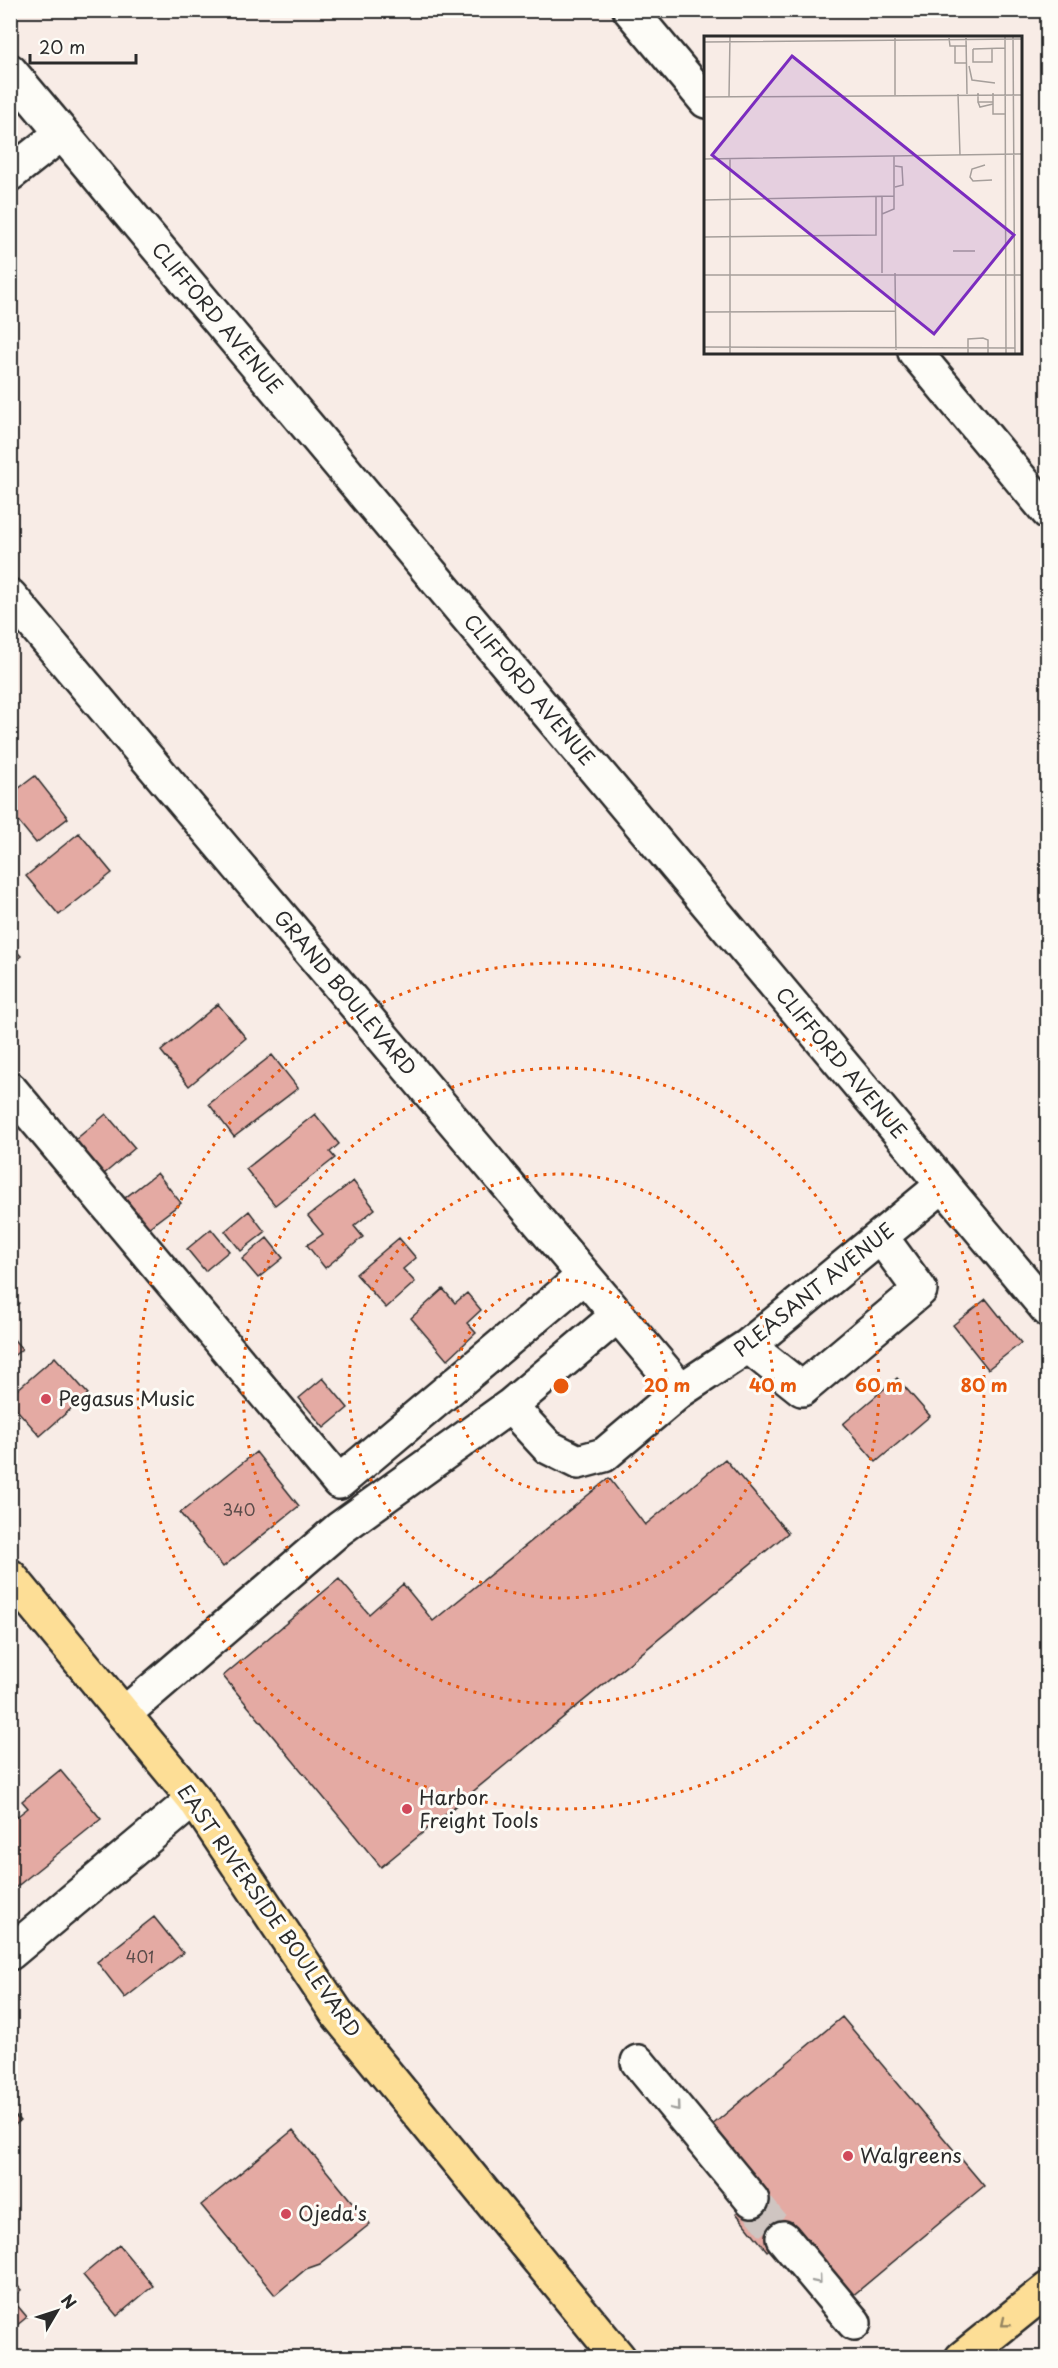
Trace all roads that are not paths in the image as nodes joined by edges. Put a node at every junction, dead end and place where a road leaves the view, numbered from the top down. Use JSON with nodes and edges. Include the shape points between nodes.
{"nodes":[{"id":1,"x":630,"y":10,"type":"edge"},
{"id":2,"x":10,"y":71,"type":"edge"},
{"id":3,"x":704,"y":100,"type":"edge"},
{"id":4,"x":62,"y":133,"type":"junction"},
{"id":5,"x":10,"y":174,"type":"edge"},
{"id":6,"x":917,"y":354,"type":"edge"},
{"id":7,"x":1047,"y":512,"type":"edge"},
{"id":8,"x":10,"y":596,"type":"edge"},
{"id":9,"x":10,"y":1089,"type":"edge"},
{"id":10,"x":943,"y":1185,"type":"junction"},
{"id":11,"x":881,"y":1237,"type":"junction"},
{"id":12,"x":584,"y":1275,"type":"junction"},
{"id":13,"x":1047,"y":1310,"type":"edge"},
{"id":14,"x":618,"y":1316,"type":"junction"},
{"id":15,"x":747,"y":1346,"type":"junction"},
{"id":16,"x":681,"y":1390,"type":"junction"},
{"id":17,"x":510,"y":1406,"type":"junction"},
{"id":18,"x":10,"y":1576,"type":"edge"},
{"id":19,"x":124,"y":1714,"type":"junction"},
{"id":20,"x":194,"y":1799,"type":"junction"},
{"id":21,"x":10,"y":1953,"type":"edge"},
{"id":22,"x":638,"y":2062,"type":"dead end"},
{"id":23,"x":752,"y":2199,"type":"tunnel mouth"},
{"id":24,"x":783,"y":2238,"type":"tunnel mouth"},
{"id":25,"x":1047,"y":2289,"type":"edge"},
{"id":26,"x":854,"y":2323,"type":"dead end"},
{"id":27,"x":619,"y":2358,"type":"edge"},
{"id":28,"x":962,"y":2358,"type":"edge"}],
"edges":[{"from":1,"to":3,"type":"street"},
{"from":2,"to":4,"type":"street","name":"CLIFFORD AVENUE"},
{"from":4,"to":5,"type":"street"},
{"from":4,"to":10,"type":"street","name":"CLIFFORD AVENUE"},
{"from":6,"to":7,"type":"street"},
{"from":8,"to":12,"type":"street","name":"GRAND BOULEVARD"},
{"from":9,"to":12,"type":"street","via":[[339,1482]]},
{"from":10,"to":11,"type":"street","name":"PLEASANT AVENUE"},
{"from":10,"to":13,"type":"street","name":"CLIFFORD AVENUE"},
{"from":11,"to":15,"type":"street","name":"PLEASANT AVENUE"},
{"from":11,"to":15,"type":"street","via":[[920,1290],[802,1389]]},
{"from":12,"to":14,"type":"street","name":"GRAND BOULEVARD"},
{"from":14,"to":16,"type":"street","name":"GRAND BOULEVARD"},
{"from":14,"to":17,"type":"street"},
{"from":15,"to":16,"type":"street","name":"PLEASANT AVENUE"},
{"from":16,"to":17,"type":"street","name":"PLEASANT AVENUE","via":[[604,1455],[578,1462],[548,1447]]},
{"from":17,"to":19,"type":"street","via":[[339,1529]]},
{"from":18,"to":19,"type":"main road","name":"EAST RIVERSIDE BOULEVARD"},
{"from":19,"to":20,"type":"main road","name":"EAST RIVERSIDE BOULEVARD"},
{"from":20,"to":21,"type":"street"},
{"from":20,"to":27,"type":"main road","name":"EAST RIVERSIDE BOULEVARD","via":[[338,2015]]},
{"from":22,"to":23,"type":"street","one_way":true},
{"from":24,"to":26,"type":"street","one_way":true},
{"from":25,"to":28,"type":"main road","one_way":true}]}
